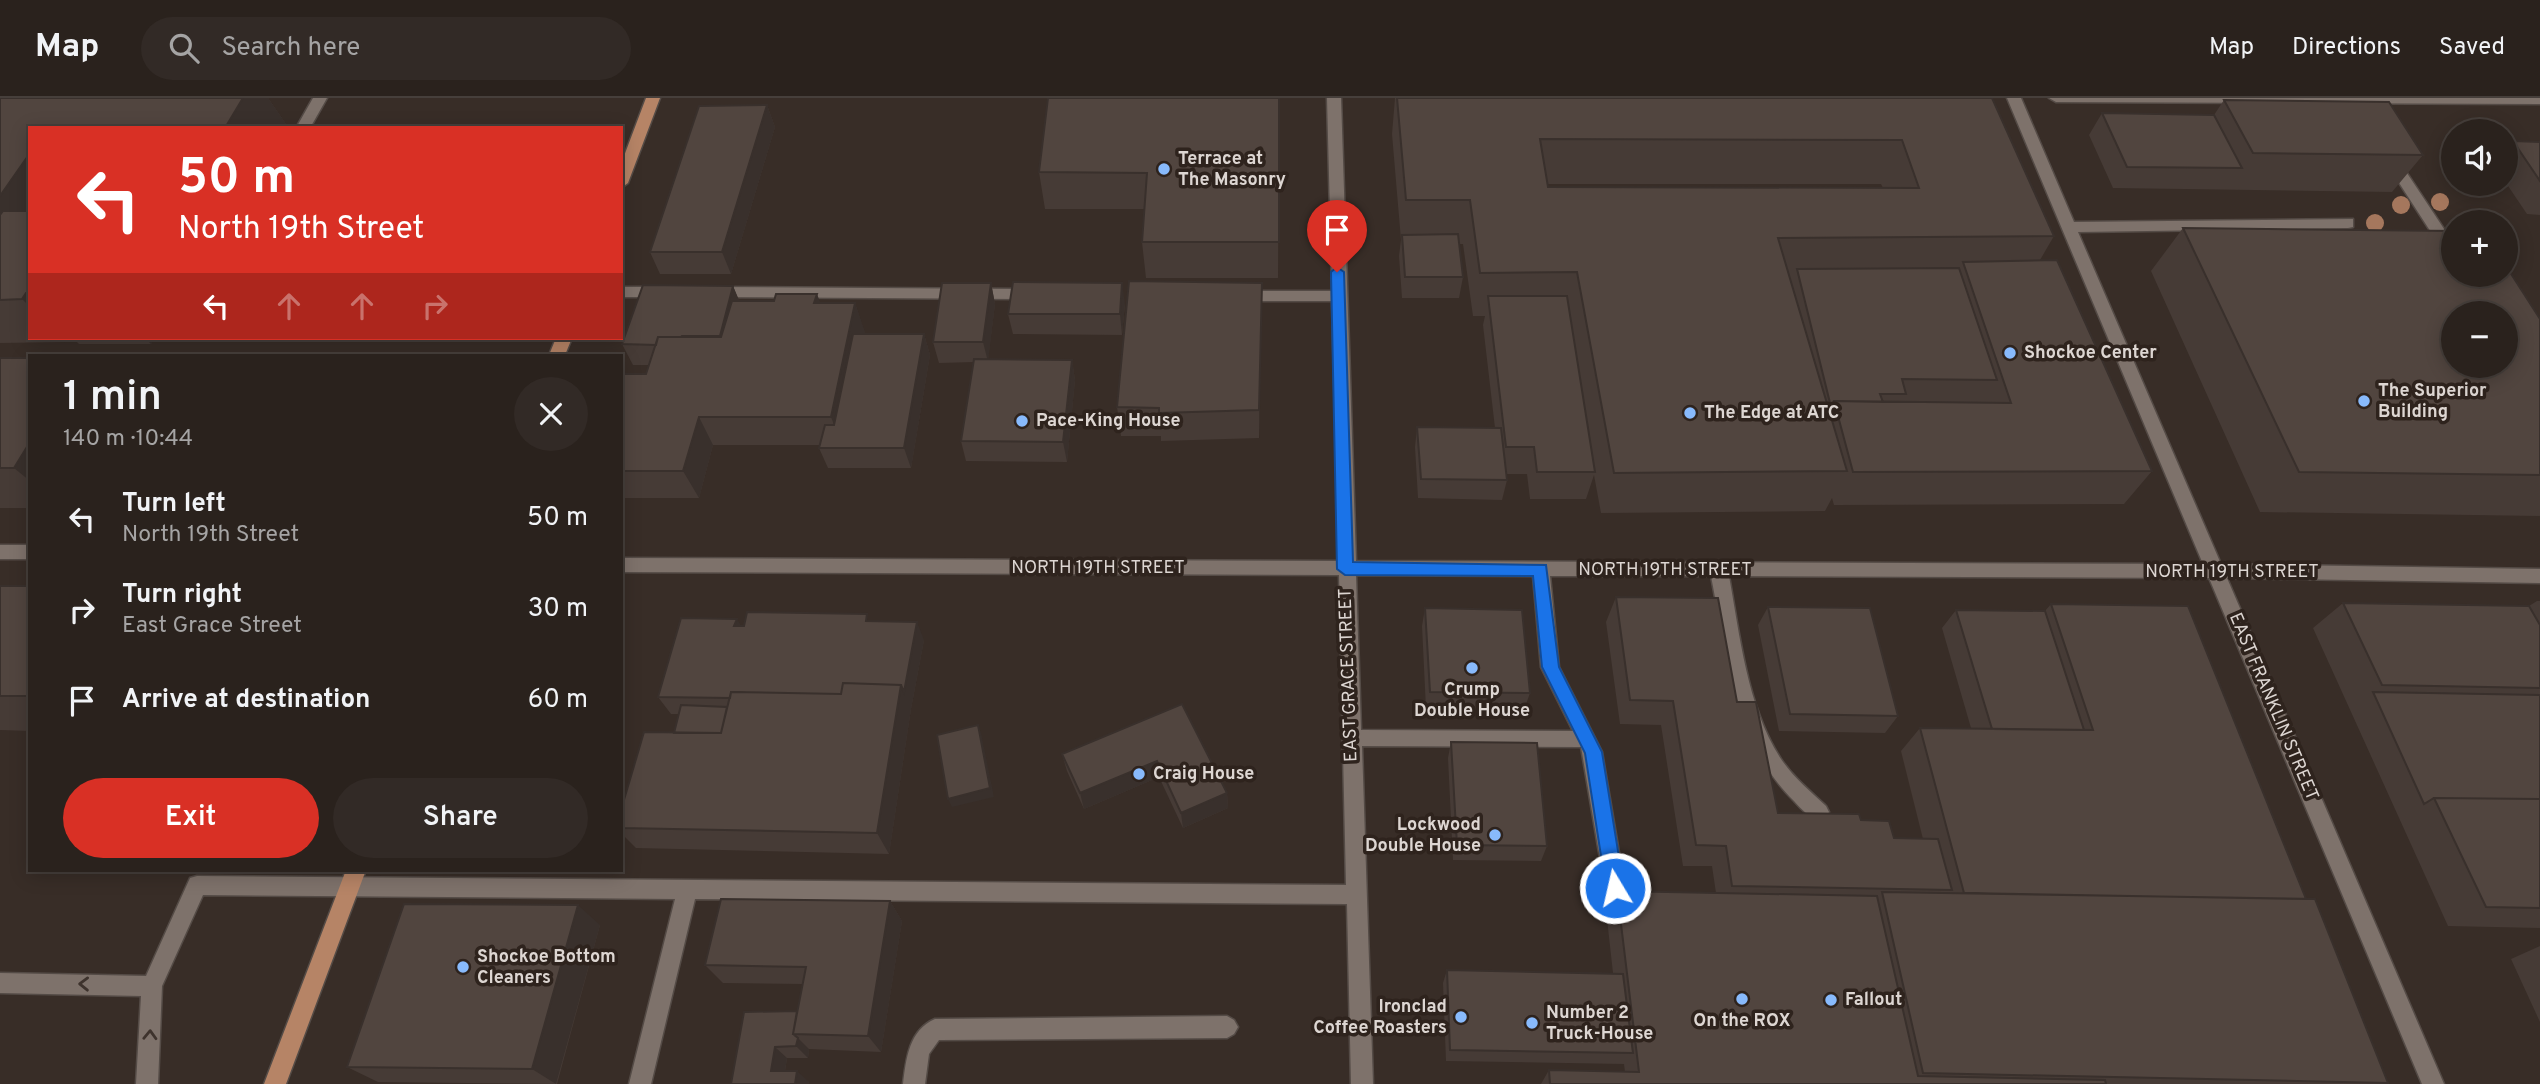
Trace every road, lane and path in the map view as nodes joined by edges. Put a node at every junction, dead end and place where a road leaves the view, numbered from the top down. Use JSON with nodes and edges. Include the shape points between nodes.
{"nodes":[{"id":1,"x":320,"y":98,"type":"edge"},
{"id":2,"x":653,"y":98,"type":"edge"},
{"id":3,"x":1334,"y":98,"type":"edge"},
{"id":4,"x":2014,"y":98,"type":"edge"},
{"id":5,"x":2056,"y":98,"type":"edge"},
{"id":6,"x":2352,"y":99,"type":"edge"},
{"id":7,"x":2540,"y":100,"type":"edge"},
{"id":8,"x":2365,"y":119,"type":"edge"},
{"id":9,"x":304,"y":126,"type":"edge"},
{"id":10,"x":2379,"y":141,"type":"edge"},
{"id":11,"x":623,"y":178,"type":"edge"},
{"id":12,"x":2348,"y":223,"type":"dead end"},
{"id":13,"x":2070,"y":227,"type":"junction"},
{"id":14,"x":2441,"y":236,"type":"edge"},
{"id":15,"x":623,"y":292,"type":"edge"},
{"id":16,"x":1049,"y":294,"type":"edge"},
{"id":17,"x":1230,"y":296,"type":"edge"},
{"id":18,"x":1338,"y":296,"type":"junction"},
{"id":19,"x":0,"y":552,"type":"edge"},
{"id":20,"x":28,"y":552,"type":"edge"},
{"id":21,"x":623,"y":565,"type":"edge"},
{"id":22,"x":1345,"y":569,"type":"junction"},
{"id":23,"x":1541,"y":569,"type":"junction"},
{"id":24,"x":1719,"y":570,"type":"junction"},
{"id":25,"x":2216,"y":571,"type":"junction"},
{"id":26,"x":2540,"y":576,"type":"edge"},
{"id":27,"x":1352,"y":738,"type":"junction"},
{"id":28,"x":1587,"y":739,"type":"junction"},
{"id":29,"x":1819,"y":813,"type":"edge"},
{"id":30,"x":353,"y":878,"type":"edge"},
{"id":31,"x":1615,"y":888,"type":"dead end"},
{"id":32,"x":687,"y":889,"type":"junction"},
{"id":33,"x":1358,"y":895,"type":"junction"},
{"id":34,"x":0,"y":982,"type":"edge"},
{"id":35,"x":152,"y":986,"type":"junction"},
{"id":36,"x":1227,"y":1027,"type":"dead end"},
{"id":37,"x":146,"y":1084,"type":"edge"},
{"id":38,"x":275,"y":1084,"type":"edge"},
{"id":39,"x":640,"y":1084,"type":"edge"},
{"id":40,"x":914,"y":1084,"type":"edge"},
{"id":41,"x":1362,"y":1084,"type":"edge"},
{"id":42,"x":2433,"y":1084,"type":"edge"}],
"edges":[{"from":1,"to":9,"type":"street"},
{"from":2,"to":11,"type":"main road"},
{"from":3,"to":18,"type":"street","name":"EAST GRACE STREET"},
{"from":4,"to":13,"type":"street","name":"EAST FRANKLIN STREET"},
{"from":5,"to":6,"type":"street"},
{"from":6,"to":7,"type":"street"},
{"from":6,"to":8,"type":"street"},
{"from":10,"to":14,"type":"street"},
{"from":12,"to":13,"type":"street"},
{"from":13,"to":25,"type":"street","name":"EAST FRANKLIN STREET"},
{"from":15,"to":16,"type":"street"},
{"from":17,"to":18,"type":"street"},
{"from":18,"to":22,"type":"street","name":"EAST GRACE STREET"},
{"from":19,"to":20,"type":"street"},
{"from":21,"to":22,"type":"street","name":"NORTH 19TH STREET"},
{"from":22,"to":23,"type":"street","name":"NORTH 19TH STREET"},
{"from":22,"to":27,"type":"street","name":"EAST GRACE STREET"},
{"from":23,"to":24,"type":"street","name":"NORTH 19TH STREET"},
{"from":23,"to":28,"type":"street","via":[[1550,667]]},
{"from":24,"to":25,"type":"street","name":"NORTH 19TH STREET"},
{"from":24,"to":29,"type":"street","via":[[1760,737],[1773,763]]},
{"from":25,"to":26,"type":"street","name":"NORTH 19TH STREET"},
{"from":25,"to":42,"type":"street","name":"EAST FRANKLIN STREET"},
{"from":27,"to":28,"type":"street"},
{"from":27,"to":33,"type":"street","name":"EAST GRACE STREET"},
{"from":28,"to":31,"type":"street"},
{"from":30,"to":32,"type":"street"},
{"from":30,"to":35,"type":"street","via":[[197,885]]},
{"from":30,"to":38,"type":"main road"},
{"from":32,"to":33,"type":"street"},
{"from":32,"to":39,"type":"street"},
{"from":33,"to":41,"type":"street","name":"EAST GRACE STREET"},
{"from":35,"to":34,"type":"street","one_way":true},
{"from":37,"to":35,"type":"street","one_way":true},
{"from":36,"to":40,"type":"street","via":[[935,1030],[923,1038]]}]}
